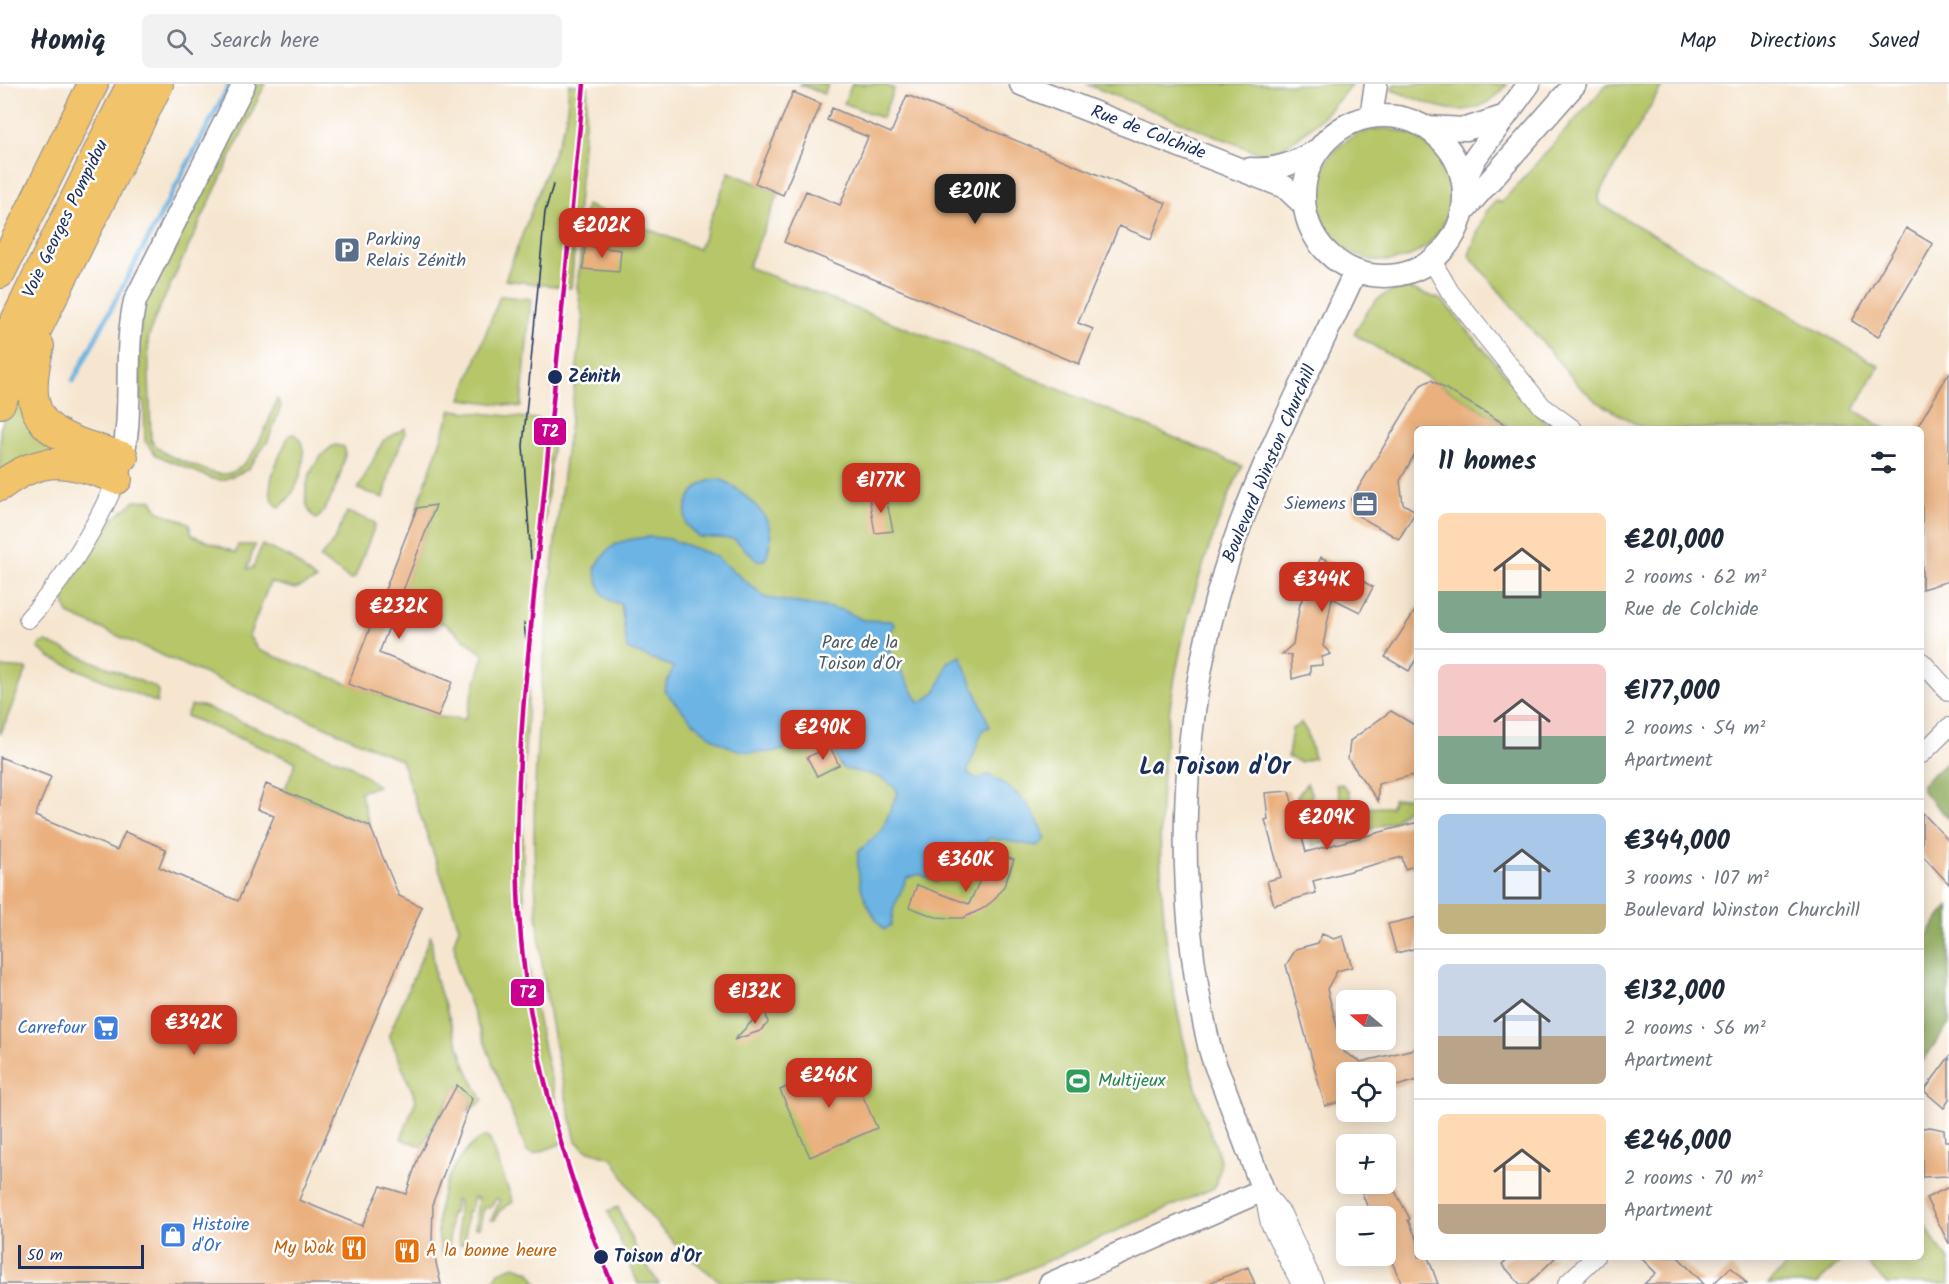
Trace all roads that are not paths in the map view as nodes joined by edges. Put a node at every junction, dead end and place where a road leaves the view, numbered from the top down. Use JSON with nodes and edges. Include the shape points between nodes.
{"nodes":[{"id":1,"x":93,"y":84,"type":"edge"},
{"id":2,"x":132,"y":84,"type":"edge"},
{"id":3,"x":158,"y":84,"type":"edge"},
{"id":4,"x":244,"y":84,"type":"edge"},
{"id":5,"x":1021,"y":84,"type":"edge"},
{"id":6,"x":1376,"y":84,"type":"edge"},
{"id":7,"x":1529,"y":84,"type":"edge"},
{"id":8,"x":1575,"y":84,"type":"edge"},
{"id":9,"x":1506,"y":116,"type":"junction"},
{"id":10,"x":1371,"y":117,"type":"junction"},
{"id":11,"x":1426,"y":127,"type":"junction"},
{"id":12,"x":1319,"y":149,"type":"junction"},
{"id":13,"x":1241,"y":169,"type":"junction"},
{"id":14,"x":1463,"y":183,"type":"junction"},
{"id":15,"x":1304,"y":204,"type":"junction"},
{"id":16,"x":1464,"y":210,"type":"junction"},
{"id":17,"x":1432,"y":261,"type":"junction"},
{"id":18,"x":1355,"y":272,"type":"junction"},
{"id":19,"x":0,"y":273,"type":"edge"},
{"id":20,"x":50,"y":302,"type":"junction"},
{"id":21,"x":0,"y":353,"type":"edge"},
{"id":22,"x":0,"y":404,"type":"edge"},
{"id":23,"x":1569,"y":426,"type":"edge"},
{"id":24,"x":120,"y":468,"type":"junction"},
{"id":25,"x":0,"y":486,"type":"edge"},
{"id":26,"x":28,"y":619,"type":"dead end"},
{"id":27,"x":1924,"y":664,"type":"edge"},
{"id":28,"x":1949,"y":692,"type":"edge"},
{"id":29,"x":1949,"y":727,"type":"edge"},
{"id":30,"x":1924,"y":752,"type":"edge"},
{"id":31,"x":1263,"y":1190,"type":"junction"},
{"id":32,"x":1592,"y":1260,"type":"edge"},
{"id":33,"x":1050,"y":1284,"type":"edge"},
{"id":34,"x":1301,"y":1284,"type":"edge"},
{"id":35,"x":1314,"y":1284,"type":"edge"},
{"id":36,"x":1567,"y":1284,"type":"edge"}],
"edges":[{"from":1,"to":19,"type":"highway","name":"Voie Georges Pompidou"},
{"from":2,"to":21,"type":"highway","name":"Voie Georges Pompidou"},
{"from":3,"to":20,"type":"highway"},
{"from":4,"to":24,"type":"street","via":[[135,302],[128,414]]},
{"from":5,"to":13,"type":"street","name":"Rue de Colchide"},
{"from":6,"to":10,"type":"street"},
{"from":7,"to":9,"type":"street"},
{"from":8,"to":16,"type":"street"},
{"from":9,"to":11,"type":"street","via":[[1466,129]]},
{"from":9,"to":14,"type":"street"},
{"from":10,"to":11,"type":"street","via":[[1404,118]]},
{"from":10,"to":12,"type":"street","via":[[1335,132]]},
{"from":11,"to":14,"type":"street","via":[[1445,143],[1456,160]]},
{"from":12,"to":13,"type":"street","name":"Rue de Colchide","via":[[1292,165],[1272,170]]},
{"from":12,"to":15,"type":"street","via":[[1308,170]]},
{"from":13,"to":15,"type":"street","name":"Rue de Colchide","via":[[1285,187]]},
{"from":14,"to":16,"type":"street"},
{"from":15,"to":18,"type":"street","via":[[1317,241],[1334,259]]},
{"from":16,"to":17,"type":"street","via":[[1458,230]]},
{"from":17,"to":18,"type":"street","via":[[1408,273],[1382,277]]},
{"from":17,"to":23,"type":"street","via":[[1450,292],[1542,406]]},
{"from":18,"to":31,"type":"street","name":"Boulevard Winston Churchill","via":[[1233,543],[1216,600],[1190,748],[1186,854],[1194,959],[1211,1051]]},
{"from":20,"to":22,"type":"highway"},
{"from":20,"to":24,"type":"highway","via":[[32,380],[38,414],[50,429]]},
{"from":24,"to":25,"type":"highway","via":[[47,463],[24,470]]},
{"from":24,"to":26,"type":"street","via":[[89,533]]},
{"from":27,"to":28,"type":"street"},
{"from":29,"to":30,"type":"street"},
{"from":31,"to":33,"type":"street"},
{"from":31,"to":34,"type":"street","name":"Boulevard Winston Churchill","via":[[1270,1224]]},
{"from":31,"to":35,"type":"street","name":"Boulevard Winston Churchill","via":[[1282,1214]]},
{"from":32,"to":36,"type":"street"}]}
